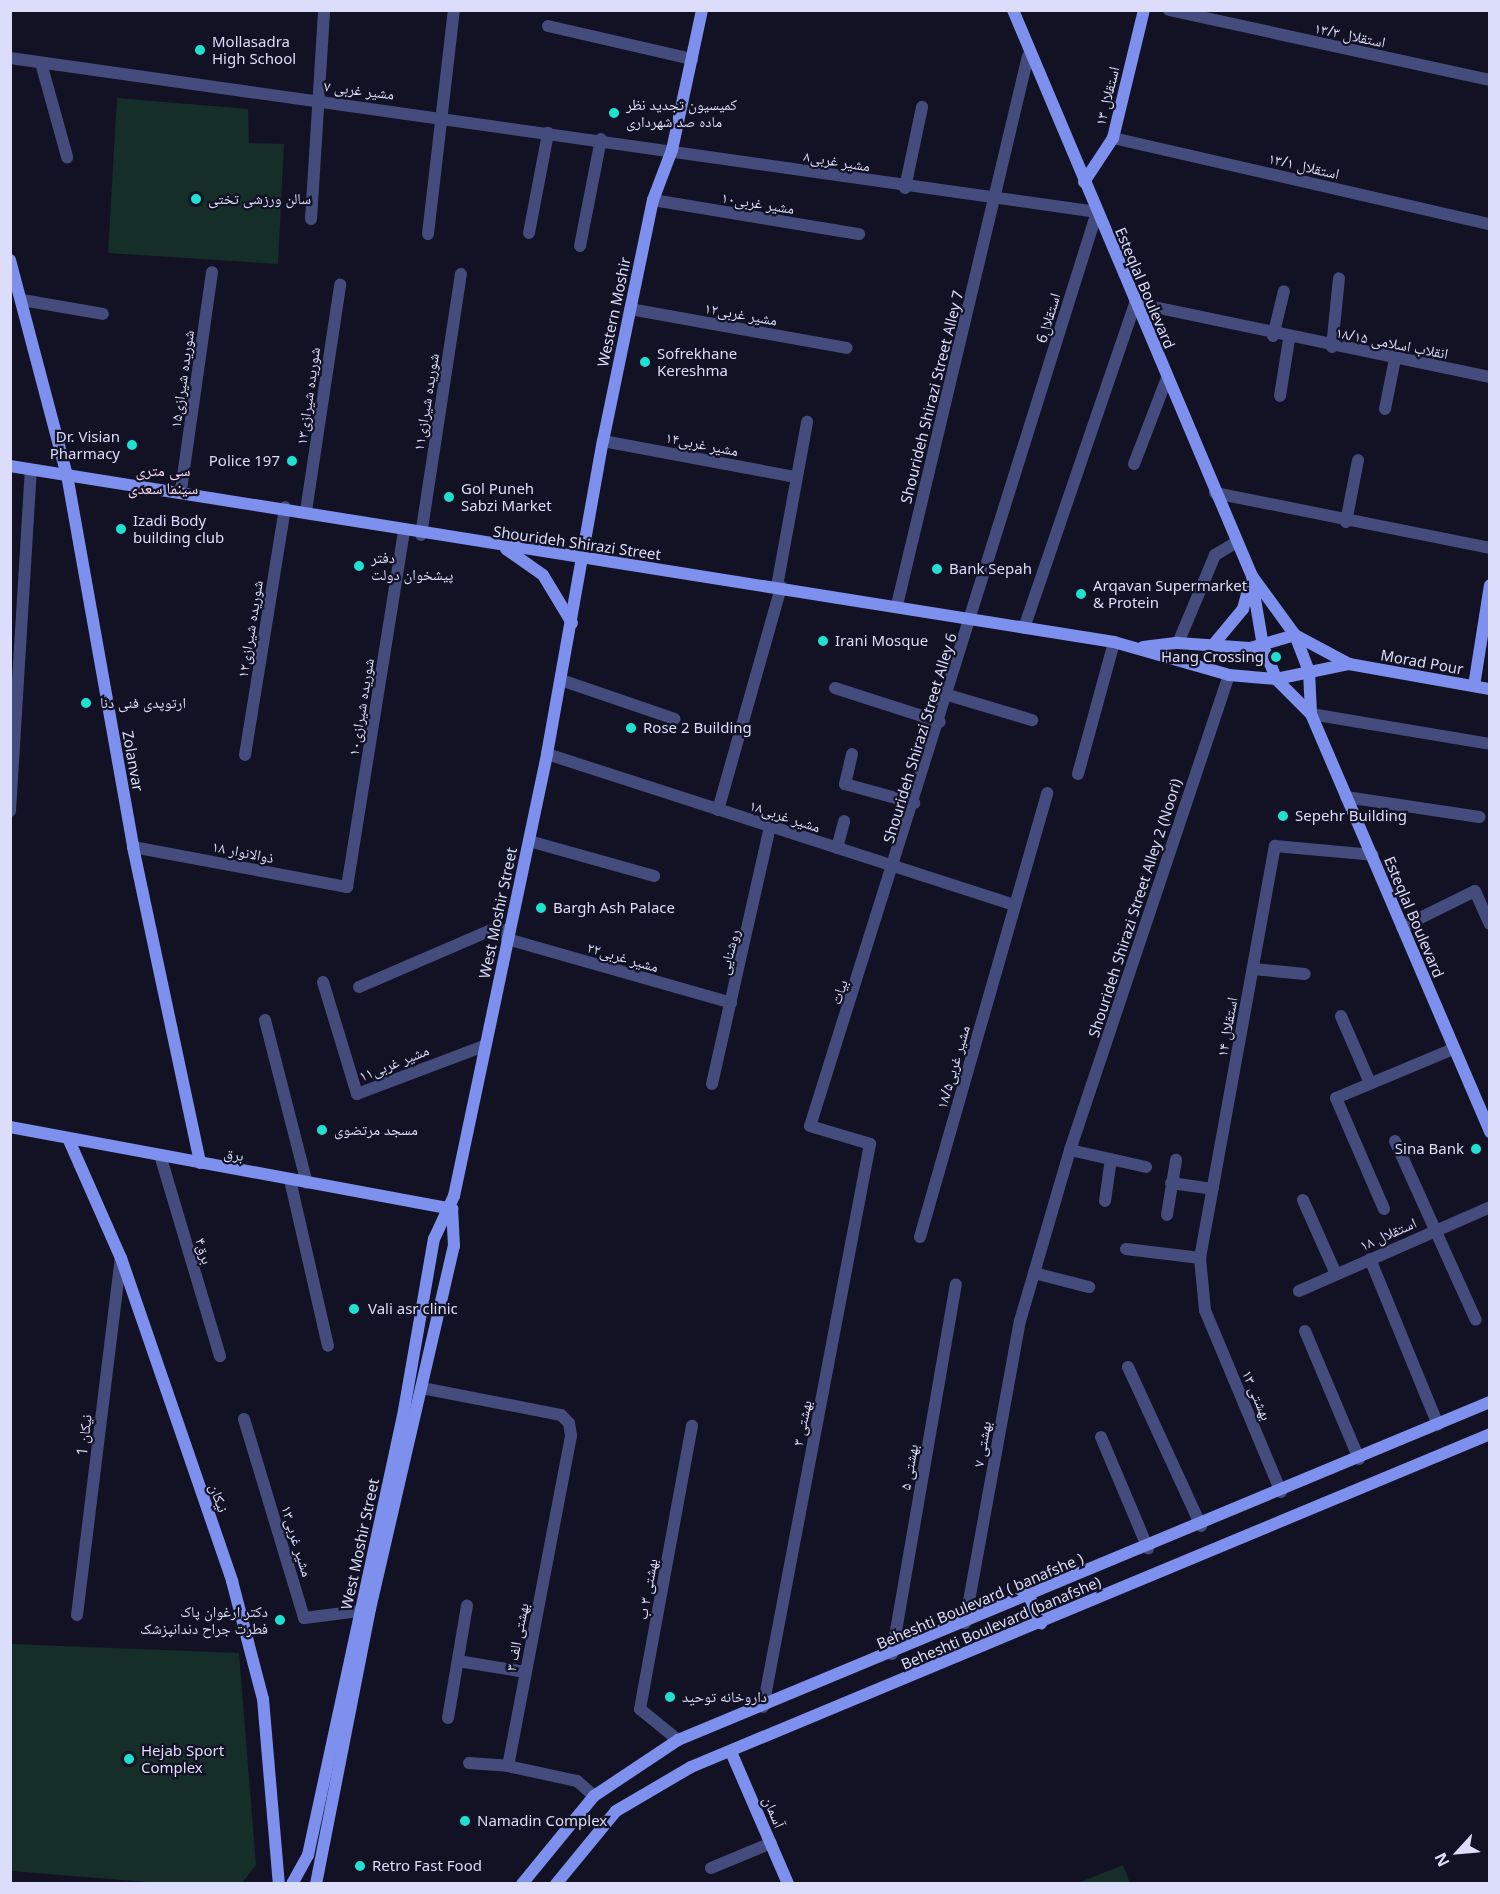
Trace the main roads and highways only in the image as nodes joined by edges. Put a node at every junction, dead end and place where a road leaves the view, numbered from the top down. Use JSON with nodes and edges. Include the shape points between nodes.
{"nodes":[{"id":1,"x":702,"y":10,"type":"edge"},
{"id":2,"x":1012,"y":10,"type":"edge"},
{"id":3,"x":1144,"y":10,"type":"edge"},
{"id":4,"x":1084,"y":182,"type":"junction"},
{"id":5,"x":10,"y":260,"type":"edge"},
{"id":6,"x":10,"y":466,"type":"edge"},
{"id":7,"x":67,"y":475,"type":"junction"},
{"id":8,"x":504,"y":548,"type":"junction"},
{"id":9,"x":584,"y":559,"type":"junction"},
{"id":10,"x":1252,"y":576,"type":"junction"},
{"id":11,"x":1490,"y":585,"type":"edge"},
{"id":12,"x":572,"y":623,"type":"junction"},
{"id":13,"x":1295,"y":635,"type":"junction"},
{"id":14,"x":1213,"y":645,"type":"junction"},
{"id":15,"x":1263,"y":646,"type":"junction"},
{"id":16,"x":1140,"y":647,"type":"junction"},
{"id":17,"x":1349,"y":664,"type":"junction"},
{"id":18,"x":1309,"y":671,"type":"junction"},
{"id":19,"x":1276,"y":679,"type":"junction"},
{"id":20,"x":1474,"y":686,"type":"junction"},
{"id":21,"x":1490,"y":689,"type":"edge"},
{"id":22,"x":1311,"y":714,"type":"junction"},
{"id":23,"x":10,"y":1127,"type":"edge"},
{"id":24,"x":1490,"y":1132,"type":"edge"},
{"id":25,"x":68,"y":1138,"type":"junction"},
{"id":26,"x":200,"y":1163,"type":"junction"},
{"id":27,"x":452,"y":1209,"type":"junction"},
{"id":28,"x":1490,"y":1402,"type":"edge"},
{"id":29,"x":1490,"y":1434,"type":"edge"},
{"id":30,"x":1029,"y":1596,"type":"junction"},
{"id":31,"x":1041,"y":1623,"type":"junction"},
{"id":32,"x":731,"y":1752,"type":"junction"},
{"id":33,"x":295,"y":1882,"type":"edge"},
{"id":34,"x":279,"y":1884,"type":"edge"},
{"id":35,"x":316,"y":1884,"type":"edge"},
{"id":36,"x":522,"y":1884,"type":"edge"},
{"id":37,"x":556,"y":1884,"type":"edge"},
{"id":38,"x":788,"y":1884,"type":"edge"}],
"edges":[{"from":1,"to":9,"type":"main road","name":"Western Moshir","via":[[672,150],[653,200],[603,441]]},
{"from":2,"to":4,"type":"main road","name":"Esteqlal Boulevard","via":[[1028,56]]},
{"from":3,"to":4,"type":"main road","name":"۱۳ استقلال","via":[[1113,138]]},
{"from":4,"to":10,"type":"main road","name":"Esteqlal Boulevard"},
{"from":5,"to":7,"type":"main road","name":"Zolanvar"},
{"from":6,"to":7,"type":"main road","name":"Shourideh Shirazi Street"},
{"from":7,"to":8,"type":"main road","name":"Shourideh Shirazi Street","via":[[285,507]]},
{"from":7,"to":26,"type":"main road","name":"Zolanvar","via":[[133,847]]},
{"from":8,"to":9,"type":"main road","name":"Shourideh Shirazi Street"},
{"from":8,"to":12,"type":"main road","via":[[543,575]]},
{"from":9,"to":12,"type":"main road","name":"Western Moshir"},
{"from":9,"to":16,"type":"main road","name":"Shourideh Shirazi Street","via":[[779,586]]},
{"from":10,"to":13,"type":"main road","name":"Esteqlal Boulevard"},
{"from":10,"to":14,"type":"main road","via":[[1243,609]]},
{"from":10,"to":15,"type":"main road","name":"Esteqlal Boulevard"},
{"from":11,"to":20,"type":"main road"},
{"from":12,"to":27,"type":"main road","name":"West Moshir Street"},
{"from":13,"to":15,"type":"main road","name":"Shourideh Shirazi Street"},
{"from":13,"to":17,"type":"main road","name":"Morad Pour"},
{"from":13,"to":18,"type":"main road","name":"Esteqlal Boulevard"},
{"from":14,"to":15,"type":"main road","name":"Shourideh Shirazi Street"},
{"from":14,"to":16,"type":"main road","name":"Shourideh Shirazi Street"},
{"from":15,"to":19,"type":"main road","name":"Esteqlal Boulevard"},
{"from":16,"to":19,"type":"main road","name":"Shourideh Shirazi Street","via":[[1229,675]]},
{"from":17,"to":18,"type":"main road","name":"Morad Pour"},
{"from":17,"to":20,"type":"main road","name":"Morad Pour"},
{"from":18,"to":19,"type":"main road","name":"Shourideh Shirazi Street"},
{"from":18,"to":22,"type":"main road","name":"Esteqlal Boulevard"},
{"from":19,"to":22,"type":"main road","name":"Esteqlal Boulevard"},
{"from":20,"to":21,"type":"main road","name":"Morad Pour"},
{"from":22,"to":24,"type":"main road","name":"Esteqlal Boulevard"},
{"from":23,"to":25,"type":"main road","name":"برق"},
{"from":25,"to":26,"type":"main road","name":"برق"},
{"from":25,"to":34,"type":"main road","name":"نیکان","via":[[120,1258],[232,1581],[263,1699]]},
{"from":26,"to":27,"type":"main road","name":"برق"},
{"from":27,"to":33,"type":"main road","name":"West Moshir Street","via":[[434,1239],[308,1855]]},
{"from":27,"to":35,"type":"main road","name":"West Moshir Street","via":[[454,1246],[370,1609]]},
{"from":28,"to":30,"type":"main road","name":"Beheshti Boulevard ( banafshe )"},
{"from":29,"to":31,"type":"main road","name":"Beheshti Boulevard (banafshe)"},
{"from":30,"to":31,"type":"main road"},
{"from":30,"to":36,"type":"main road","name":"Beheshti Boulevard ( banafshe )","via":[[678,1740],[594,1796]]},
{"from":31,"to":32,"type":"main road","name":"Beheshti Boulevard (banafshe)"},
{"from":32,"to":37,"type":"main road","name":"Beheshti Boulevard (banafshe)","via":[[691,1767],[616,1811]]},
{"from":32,"to":38,"type":"main road","name":"آسمان"}]}
